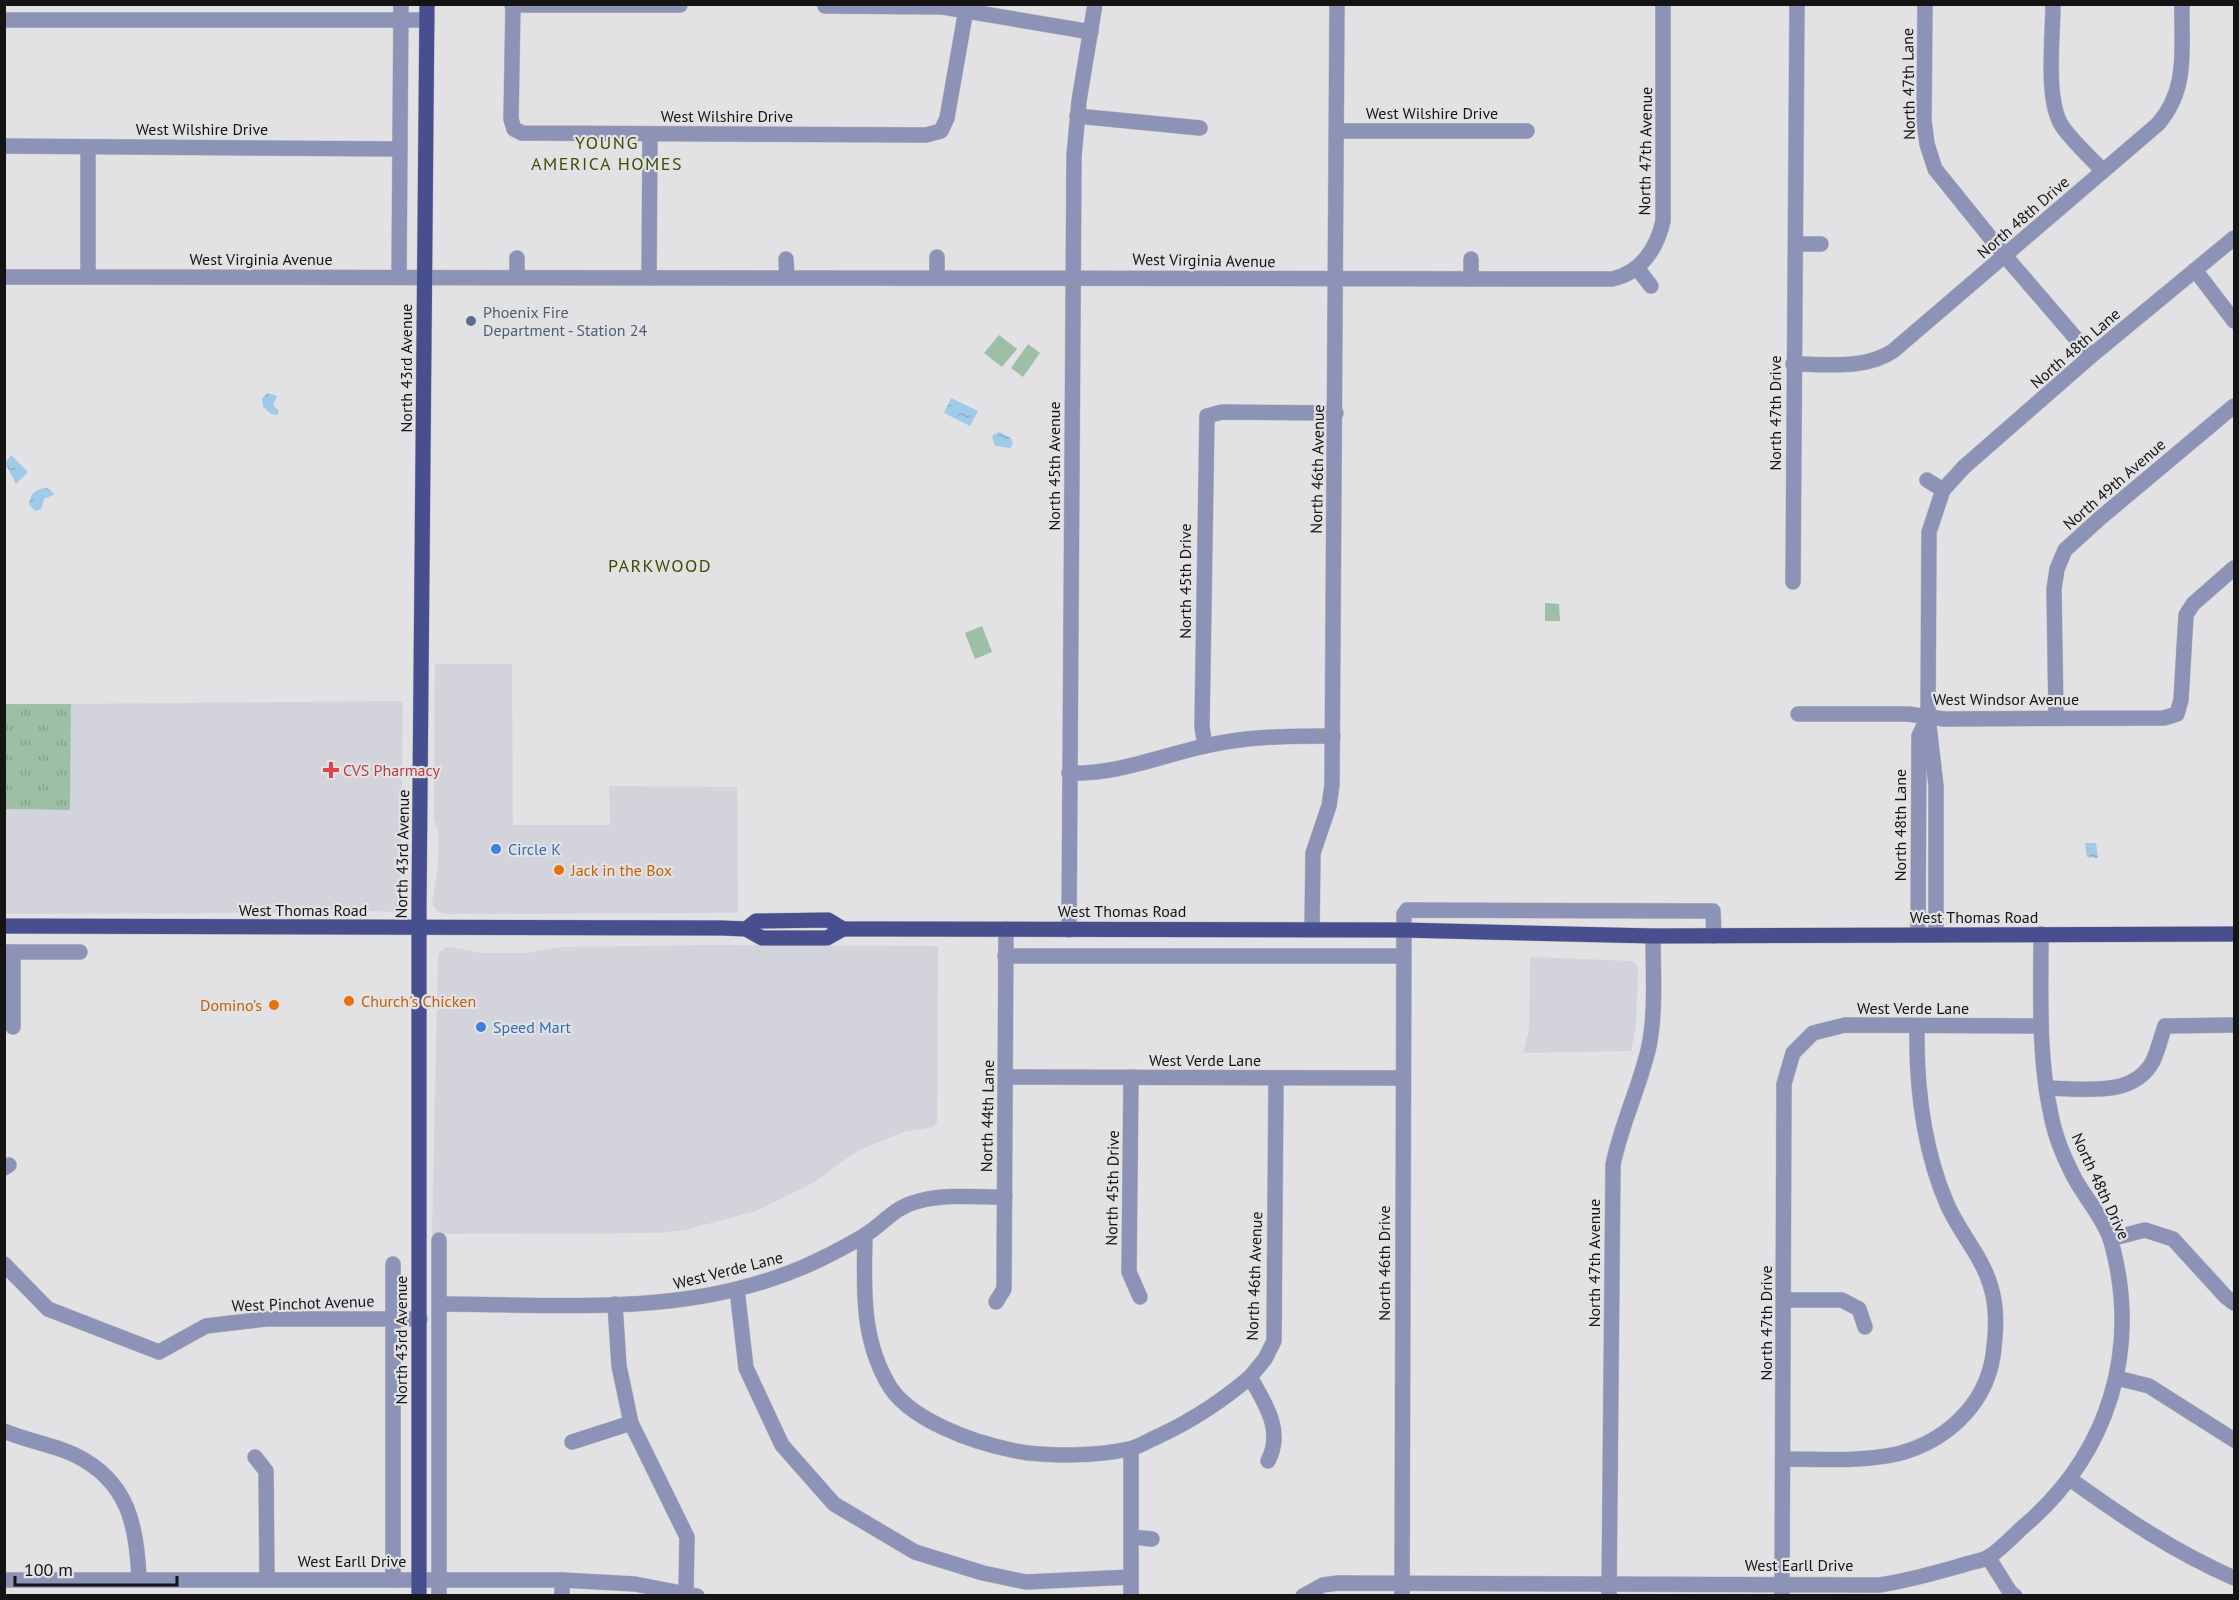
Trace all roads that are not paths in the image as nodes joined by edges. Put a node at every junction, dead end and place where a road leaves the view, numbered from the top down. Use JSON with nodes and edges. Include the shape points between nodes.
{"nodes":[{"id":1,"x":1095,"y":4,"type":"edge"},
{"id":2,"x":1337,"y":4,"type":"edge"},
{"id":3,"x":1664,"y":4,"type":"edge"},
{"id":4,"x":1797,"y":4,"type":"edge"},
{"id":5,"x":1925,"y":4,"type":"edge"},
{"id":6,"x":2053,"y":4,"type":"edge"},
{"id":7,"x":2182,"y":4,"type":"edge"},
{"id":8,"x":513,"y":5,"type":"edge"},
{"id":9,"x":680,"y":5,"type":"edge"},
{"id":10,"x":825,"y":6,"type":"edge"},
{"id":11,"x":967,"y":7,"type":"edge"},
{"id":12,"x":401,"y":12,"type":"edge"},
{"id":13,"x":427,"y":12,"type":"edge"},
{"id":14,"x":4,"y":20,"type":"edge"},
{"id":15,"x":1091,"y":32,"type":"junction"},
{"id":16,"x":1077,"y":116,"type":"junction"},
{"id":17,"x":1200,"y":128,"type":"dead end"},
{"id":18,"x":1337,"y":131,"type":"junction"},
{"id":19,"x":1527,"y":131,"type":"dead end"},
{"id":20,"x":650,"y":134,"type":"junction"},
{"id":21,"x":4,"y":146,"type":"edge"},
{"id":22,"x":88,"y":147,"type":"junction"},
{"id":23,"x":400,"y":149,"type":"junction"},
{"id":24,"x":2103,"y":171,"type":"junction"},
{"id":25,"x":2235,"y":238,"type":"edge"},
{"id":26,"x":1796,"y":244,"type":"junction"},
{"id":27,"x":1821,"y":244,"type":"dead end"},
{"id":28,"x":937,"y":257,"type":"dead end"},
{"id":29,"x":2006,"y":257,"type":"junction"},
{"id":30,"x":517,"y":258,"type":"dead end"},
{"id":31,"x":786,"y":259,"type":"dead end"},
{"id":32,"x":1471,"y":259,"type":"dead end"},
{"id":33,"x":1637,"y":268,"type":"junction"},
{"id":34,"x":2195,"y":270,"type":"junction"},
{"id":35,"x":88,"y":276,"type":"junction"},
{"id":36,"x":4,"y":277,"type":"edge"},
{"id":37,"x":399,"y":277,"type":"junction"},
{"id":38,"x":424,"y":277,"type":"junction"},
{"id":39,"x":937,"y":277,"type":"junction"},
{"id":40,"x":1075,"y":277,"type":"junction"},
{"id":41,"x":517,"y":278,"type":"junction"},
{"id":42,"x":649,"y":278,"type":"junction"},
{"id":43,"x":787,"y":278,"type":"junction"},
{"id":44,"x":1337,"y":279,"type":"junction"},
{"id":45,"x":1471,"y":279,"type":"junction"},
{"id":46,"x":1651,"y":286,"type":"dead end"},
{"id":47,"x":2235,"y":321,"type":"edge"},
{"id":48,"x":2091,"y":356,"type":"junction"},
{"id":49,"x":1793,"y":364,"type":"junction"},
{"id":50,"x":2235,"y":406,"type":"edge"},
{"id":51,"x":1336,"y":413,"type":"junction"},
{"id":52,"x":1927,"y":480,"type":"dead end"},
{"id":53,"x":1943,"y":490,"type":"junction"},
{"id":54,"x":2235,"y":568,"type":"edge"},
{"id":55,"x":1793,"y":582,"type":"dead end"},
{"id":56,"x":1798,"y":714,"type":"dead end"},
{"id":57,"x":1928,"y":717,"type":"junction"},
{"id":58,"x":2056,"y":718,"type":"junction"},
{"id":59,"x":1333,"y":736,"type":"junction"},
{"id":60,"x":1205,"y":746,"type":"junction"},
{"id":61,"x":1069,"y":773,"type":"junction"},
{"id":62,"x":4,"y":926,"type":"edge"},
{"id":63,"x":419,"y":929,"type":"junction"},
{"id":64,"x":1006,"y":929,"type":"junction"},
{"id":65,"x":1068,"y":930,"type":"junction"},
{"id":66,"x":1312,"y":930,"type":"junction"},
{"id":67,"x":1402,"y":930,"type":"junction"},
{"id":68,"x":2041,"y":934,"type":"junction"},
{"id":69,"x":2235,"y":934,"type":"edge"},
{"id":70,"x":1918,"y":935,"type":"junction"},
{"id":71,"x":1936,"y":935,"type":"junction"},
{"id":72,"x":1653,"y":936,"type":"junction"},
{"id":73,"x":1714,"y":936,"type":"junction"},
{"id":74,"x":9,"y":952,"type":"edge"},
{"id":75,"x":80,"y":952,"type":"dead end"},
{"id":76,"x":1005,"y":956,"type":"junction"},
{"id":77,"x":1402,"y":956,"type":"junction"},
{"id":78,"x":2235,"y":1025,"type":"edge"},
{"id":79,"x":1917,"y":1026,"type":"junction"},
{"id":80,"x":2041,"y":1026,"type":"junction"},
{"id":81,"x":13,"y":1027,"type":"dead end"},
{"id":82,"x":1793,"y":1053,"type":"joint"},
{"id":83,"x":1006,"y":1077,"type":"junction"},
{"id":84,"x":1131,"y":1077,"type":"junction"},
{"id":85,"x":1276,"y":1078,"type":"junction"},
{"id":86,"x":1403,"y":1078,"type":"junction"},
{"id":87,"x":2046,"y":1088,"type":"junction"},
{"id":88,"x":1005,"y":1197,"type":"junction"},
{"id":89,"x":865,"y":1235,"type":"junction"},
{"id":90,"x":2110,"y":1239,"type":"junction"},
{"id":91,"x":439,"y":1240,"type":"dead end"},
{"id":92,"x":4,"y":1264,"type":"edge"},
{"id":93,"x":393,"y":1264,"type":"dead end"},
{"id":94,"x":737,"y":1289,"type":"junction"},
{"id":95,"x":1140,"y":1297,"type":"dead end"},
{"id":96,"x":1784,"y":1300,"type":"junction"},
{"id":97,"x":996,"y":1302,"type":"dead end"},
{"id":98,"x":439,"y":1304,"type":"junction"},
{"id":99,"x":615,"y":1304,"type":"junction"},
{"id":100,"x":2235,"y":1304,"type":"edge"},
{"id":101,"x":393,"y":1319,"type":"junction"},
{"id":102,"x":420,"y":1319,"type":"junction"},
{"id":103,"x":1865,"y":1327,"type":"dead end"},
{"id":104,"x":1250,"y":1377,"type":"junction"},
{"id":105,"x":2118,"y":1378,"type":"junction"},
{"id":106,"x":631,"y":1424,"type":"junction"},
{"id":107,"x":4,"y":1431,"type":"edge"},
{"id":108,"x":2235,"y":1440,"type":"edge"},
{"id":109,"x":572,"y":1442,"type":"dead end"},
{"id":110,"x":1131,"y":1449,"type":"junction"},
{"id":111,"x":255,"y":1457,"type":"dead end"},
{"id":112,"x":1783,"y":1460,"type":"junction"},
{"id":113,"x":1268,"y":1461,"type":"dead end"},
{"id":114,"x":2070,"y":1479,"type":"junction"},
{"id":115,"x":1132,"y":1537,"type":"junction"},
{"id":116,"x":1152,"y":1539,"type":"dead end"},
{"id":117,"x":1988,"y":1557,"type":"junction"},
{"id":118,"x":1131,"y":1577,"type":"junction"},
{"id":119,"x":2235,"y":1578,"type":"edge"},
{"id":120,"x":140,"y":1579,"type":"junction"},
{"id":121,"x":267,"y":1579,"type":"junction"},
{"id":122,"x":4,"y":1580,"type":"edge"},
{"id":123,"x":393,"y":1580,"type":"junction"},
{"id":124,"x":439,"y":1580,"type":"junction"},
{"id":125,"x":419,"y":1588,"type":"edge"},
{"id":126,"x":562,"y":1588,"type":"edge"},
{"id":127,"x":1402,"y":1589,"type":"edge"},
{"id":128,"x":1609,"y":1589,"type":"edge"},
{"id":129,"x":1782,"y":1589,"type":"edge"},
{"id":130,"x":1880,"y":1590,"type":"edge"},
{"id":131,"x":691,"y":1594,"type":"edge"},
{"id":132,"x":439,"y":1596,"type":"edge"},
{"id":133,"x":1131,"y":1596,"type":"edge"},
{"id":134,"x":1303,"y":1596,"type":"edge"},
{"id":135,"x":2015,"y":1596,"type":"edge"}],
"edges":[{"from":1,"to":15,"type":"street","name":"North 45th Avenue"},
{"from":2,"to":18,"type":"street","name":"North 46th Avenue"},
{"from":3,"to":33,"type":"street","name":"North 47th Avenue","via":[[1663,221],[1657,242]]},
{"from":4,"to":26,"type":"street","name":"North 47th Drive"},
{"from":5,"to":29,"type":"street","name":"North 47th Lane","via":[[1923,121],[1930,158],[1942,180]]},
{"from":6,"to":24,"type":"street","via":[[2052,81],[2056,111],[2062,125]]},
{"from":7,"to":24,"type":"street","name":"North 48th Drive","via":[[2181,79],[2176,98],[2158,124]]},
{"from":8,"to":9,"type":"street"},
{"from":8,"to":20,"type":"street","name":"West Wilshire Drive","via":[[514,129],[522,134]]},
{"from":10,"to":11,"type":"street"},
{"from":11,"to":15,"type":"street"},
{"from":11,"to":20,"type":"street","name":"West Wilshire Drive","via":[[947,118],[941,131],[926,135]]},
{"from":12,"to":13,"type":"street"},
{"from":12,"to":14,"type":"street"},
{"from":12,"to":23,"type":"street"},
{"from":13,"to":38,"type":"main road","name":"North 43rd Avenue"},
{"from":15,"to":16,"type":"street","name":"North 45th Avenue"},
{"from":16,"to":17,"type":"street"},
{"from":16,"to":40,"type":"street","name":"North 45th Avenue"},
{"from":18,"to":19,"type":"street","name":"West Wilshire Drive"},
{"from":18,"to":44,"type":"street","name":"North 46th Avenue"},
{"from":20,"to":42,"type":"street"},
{"from":21,"to":22,"type":"street","name":"West Wilshire Drive"},
{"from":22,"to":23,"type":"street","name":"West Wilshire Drive"},
{"from":22,"to":35,"type":"street"},
{"from":23,"to":37,"type":"street"},
{"from":24,"to":29,"type":"street","name":"North 48th Drive"},
{"from":25,"to":34,"type":"street","name":"North 48th Lane"},
{"from":26,"to":27,"type":"street"},
{"from":26,"to":49,"type":"street","name":"North 47th Drive"},
{"from":28,"to":39,"type":"street"},
{"from":29,"to":48,"type":"street","name":"North 47th Lane"},
{"from":29,"to":49,"type":"street","name":"North 48th Drive","via":[[1881,359],[1865,364]]},
{"from":30,"to":41,"type":"street"},
{"from":31,"to":43,"type":"street"},
{"from":32,"to":45,"type":"street"},
{"from":33,"to":45,"type":"street","name":"West Virginia Avenue","via":[[1612,279]]},
{"from":33,"to":46,"type":"street"},
{"from":34,"to":47,"type":"street"},
{"from":34,"to":48,"type":"street","name":"North 48th Lane"},
{"from":35,"to":36,"type":"street","name":"West Virginia Avenue"},
{"from":35,"to":37,"type":"street","name":"West Virginia Avenue"},
{"from":37,"to":38,"type":"street","name":"West Virginia Avenue"},
{"from":38,"to":41,"type":"street","name":"West Virginia Avenue"},
{"from":38,"to":63,"type":"main road","name":"North 43rd Avenue"},
{"from":39,"to":40,"type":"street","name":"West Virginia Avenue"},
{"from":39,"to":43,"type":"street","name":"West Virginia Avenue"},
{"from":40,"to":44,"type":"street","name":"West Virginia Avenue"},
{"from":40,"to":61,"type":"street","name":"North 45th Avenue"},
{"from":41,"to":42,"type":"street","name":"West Virginia Avenue"},
{"from":42,"to":43,"type":"street","name":"West Virginia Avenue"},
{"from":44,"to":45,"type":"street","name":"West Virginia Avenue"},
{"from":44,"to":51,"type":"street","name":"North 46th Avenue"},
{"from":48,"to":53,"type":"street","name":"North 48th Lane"},
{"from":49,"to":55,"type":"street","name":"North 47th Drive"},
{"from":50,"to":58,"type":"street","name":"North 49th Avenue","via":[[2066,550],[2056,569],[2054,589]]},
{"from":51,"to":59,"type":"street","name":"North 46th Avenue"},
{"from":51,"to":60,"type":"street","name":"North 45th Drive","via":[[1222,412],[1207,416],[1202,727]]},
{"from":52,"to":53,"type":"street"},
{"from":53,"to":57,"type":"street","name":"North 48th Lane","via":[[1929,532]]},
{"from":54,"to":58,"type":"street","name":"West Windsor Avenue","via":[[2193,604],[2186,615],[2177,714],[2164,718]]},
{"from":56,"to":57,"type":"street","name":"West Windsor Avenue"},
{"from":57,"to":58,"type":"street","name":"West Windsor Avenue"},
{"from":57,"to":70,"type":"street","name":"North 48th Lane","via":[[1919,736]]},
{"from":57,"to":71,"type":"street","name":"North 48th Lane","via":[[1936,786]]},
{"from":59,"to":60,"type":"street","via":[[1261,736]]},
{"from":59,"to":66,"type":"street","name":"North 46th Avenue","via":[[1329,806],[1312,861]]},
{"from":60,"to":61,"type":"street","via":[[1114,770]]},
{"from":61,"to":65,"type":"street","name":"North 45th Avenue"},
{"from":62,"to":63,"type":"main road","name":"West Thomas Road"},
{"from":63,"to":64,"type":"main road","name":"West Thomas Road","via":[[746,929],[762,938],[827,938],[843,929]]},
{"from":63,"to":102,"type":"main road","name":"North 43rd Avenue"},
{"from":64,"to":65,"type":"main road","name":"West Thomas Road"},
{"from":64,"to":76,"type":"street","name":"North 44th Lane"},
{"from":65,"to":66,"type":"main road","name":"West Thomas Road"},
{"from":66,"to":67,"type":"main road","name":"West Thomas Road"},
{"from":67,"to":72,"type":"main road","name":"West Thomas Road"},
{"from":67,"to":73,"type":"street","via":[[1407,910],[1713,911]]},
{"from":67,"to":77,"type":"street","name":"North 46th Drive"},
{"from":68,"to":69,"type":"main road","name":"West Thomas Road"},
{"from":68,"to":71,"type":"main road","name":"West Thomas Road"},
{"from":68,"to":80,"type":"street","name":"North 48th Drive"},
{"from":70,"to":71,"type":"main road","name":"West Thomas Road"},
{"from":70,"to":73,"type":"main road","name":"West Thomas Road"},
{"from":72,"to":73,"type":"main road","name":"West Thomas Road"},
{"from":72,"to":128,"type":"street","name":"North 47th Avenue","via":[[1649,1045],[1613,1165]]},
{"from":74,"to":75,"type":"street"},
{"from":74,"to":81,"type":"street"},
{"from":76,"to":77,"type":"street"},
{"from":76,"to":83,"type":"street","name":"North 44th Lane"},
{"from":77,"to":86,"type":"street","name":"North 46th Drive"},
{"from":78,"to":87,"type":"street","via":[[2165,1026],[2152,1062],[2137,1080],[2125,1085]]},
{"from":79,"to":80,"type":"street","name":"West Verde Lane"},
{"from":79,"to":82,"type":"street","name":"West Verde Lane","via":[[1845,1025],[1813,1033]]},
{"from":79,"to":112,"type":"street","via":[[1917,1086],[1927,1141],[1947,1204],[1980,1261],[1996,1307],[1990,1372],[1968,1414],[1939,1437],[1897,1454]]},
{"from":80,"to":87,"type":"street","name":"North 48th Drive"},
{"from":82,"to":96,"type":"street","name":"North 47th Drive","via":[[1784,1084]]},
{"from":83,"to":84,"type":"street","name":"West Verde Lane"},
{"from":83,"to":88,"type":"street","name":"North 44th Lane"},
{"from":84,"to":85,"type":"street","name":"West Verde Lane"},
{"from":84,"to":95,"type":"street","name":"North 45th Drive","via":[[1129,1272]]},
{"from":85,"to":86,"type":"street","name":"West Verde Lane"},
{"from":85,"to":104,"type":"street","name":"North 46th Avenue","via":[[1274,1341]]},
{"from":86,"to":127,"type":"street","name":"North 46th Drive"},
{"from":87,"to":90,"type":"street","name":"North 48th Drive","via":[[2051,1118],[2075,1178]]},
{"from":88,"to":89,"type":"street","name":"West Verde Lane","via":[[918,1201],[890,1213]]},
{"from":88,"to":97,"type":"street","name":"North 44th Lane","via":[[1004,1289]]},
{"from":89,"to":94,"type":"street","name":"West Verde Lane","via":[[801,1270]]},
{"from":89,"to":110,"type":"street","name":"North 46th Avenue","via":[[863,1299],[871,1345],[887,1384],[913,1412],[963,1435],[1016,1451],[1076,1454]]},
{"from":90,"to":100,"type":"street","via":[[2145,1230],[2173,1239]]},
{"from":90,"to":105,"type":"street","name":"North 48th Drive","via":[[2121,1290]]},
{"from":91,"to":98,"type":"street"},
{"from":92,"to":101,"type":"street","name":"West Pinchot Avenue","via":[[48,1309],[159,1352],[206,1326],[266,1319]]},
{"from":93,"to":101,"type":"street","name":"North 43rd Avenue"},
{"from":94,"to":99,"type":"street","name":"West Verde Lane","via":[[677,1302]]},
{"from":94,"to":118,"type":"street","via":[[746,1368],[782,1445],[834,1504],[915,1552],[983,1573],[1026,1582]]},
{"from":96,"to":103,"type":"street","via":[[1842,1300],[1859,1309]]},
{"from":96,"to":112,"type":"street","name":"North 47th Drive"},
{"from":98,"to":99,"type":"street","name":"West Verde Lane"},
{"from":98,"to":124,"type":"street"},
{"from":99,"to":106,"type":"street","via":[[619,1366]]},
{"from":101,"to":102,"type":"street","name":"West Pinchot Avenue"},
{"from":101,"to":123,"type":"street","name":"North 43rd Avenue"},
{"from":102,"to":125,"type":"main road","name":"North 43rd Avenue"},
{"from":104,"to":110,"type":"street","name":"North 46th Avenue","via":[[1193,1420]]},
{"from":104,"to":113,"type":"street","via":[[1274,1424],[1275,1449]]},
{"from":105,"to":108,"type":"street","via":[[2149,1386]]},
{"from":105,"to":114,"type":"street","name":"North 48th Drive","via":[[2099,1434]]},
{"from":106,"to":109,"type":"street"},
{"from":106,"to":131,"type":"street","via":[[687,1537]]},
{"from":107,"to":120,"type":"street","via":[[74,1455],[108,1478],[129,1507],[138,1543]]},
{"from":110,"to":115,"type":"street"},
{"from":111,"to":121,"type":"street","via":[[266,1471]]},
{"from":112,"to":129,"type":"street","name":"North 47th Drive"},
{"from":114,"to":117,"type":"street","name":"West Earll Drive","via":[[2036,1517]]},
{"from":114,"to":119,"type":"street","via":[[2185,1556]]},
{"from":115,"to":116,"type":"street"},
{"from":115,"to":118,"type":"street"},
{"from":117,"to":130,"type":"street","name":"West Earll Drive"},
{"from":117,"to":135,"type":"street"},
{"from":118,"to":133,"type":"street"},
{"from":120,"to":121,"type":"street","name":"West Earll Drive"},
{"from":120,"to":122,"type":"street","name":"West Earll Drive"},
{"from":121,"to":123,"type":"street","name":"West Earll Drive"},
{"from":123,"to":125,"type":"street","name":"West Earll Drive"},
{"from":124,"to":125,"type":"street","name":"West Earll Drive"},
{"from":124,"to":126,"type":"street","name":"West Earll Drive"},
{"from":124,"to":132,"type":"street"},
{"from":126,"to":131,"type":"street","name":"West Earll Drive","via":[[635,1584]]},
{"from":127,"to":128,"type":"street","name":"West Earll Drive"},
{"from":127,"to":134,"type":"street","name":"West Earll Drive","via":[[1323,1585]]},
{"from":128,"to":129,"type":"street","name":"West Earll Drive"},
{"from":129,"to":130,"type":"street","name":"West Earll Drive"}]}
